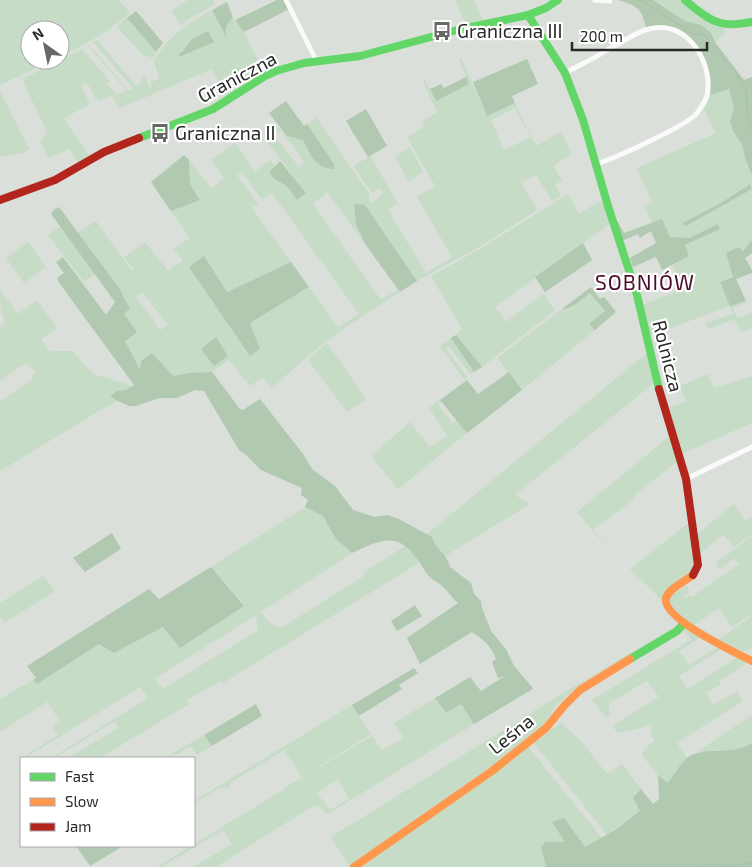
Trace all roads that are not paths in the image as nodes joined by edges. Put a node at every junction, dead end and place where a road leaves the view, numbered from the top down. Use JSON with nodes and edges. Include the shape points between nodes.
{"nodes":[{"id":1,"x":286,"y":0,"type":"edge"},
{"id":2,"x":558,"y":0,"type":"edge"},
{"id":3,"x":595,"y":0,"type":"edge"},
{"id":4,"x":685,"y":0,"type":"edge"},
{"id":5,"x":610,"y":1,"type":"edge"},
{"id":6,"x":528,"y":15,"type":"junction"},
{"id":7,"x":752,"y":22,"type":"edge"},
{"id":8,"x":317,"y":62,"type":"junction"},
{"id":9,"x":565,"y":73,"type":"junction"},
{"id":10,"x":595,"y":164,"type":"junction"},
{"id":11,"x":0,"y":200,"type":"edge"},
{"id":12,"x":752,"y":447,"type":"edge"},
{"id":13,"x":686,"y":479,"type":"junction"},
{"id":14,"x":684,"y":623,"type":"junction"},
{"id":15,"x":752,"y":661,"type":"edge"},
{"id":16,"x":354,"y":867,"type":"edge"}],
"edges":[{"from":1,"to":8,"type":"street"},
{"from":2,"to":6,"type":"street","name":"Graniczna"},
{"from":3,"to":5,"type":"street"},
{"from":4,"to":7,"type":"street","via":[[706,18],[721,25]]},
{"from":6,"to":8,"type":"street","name":"Graniczna","via":[[360,56]]},
{"from":6,"to":9,"type":"street","name":"Rolnicza"},
{"from":8,"to":11,"type":"street","name":"Graniczna","via":[[276,71],[213,110],[122,144],[55,180]]},
{"from":9,"to":10,"type":"street","name":"Rolnicza"},
{"from":9,"to":10,"type":"street","via":[[632,36],[654,28],[676,31],[689,39],[706,67],[706,97],[696,115],[676,128]]},
{"from":10,"to":13,"type":"street","name":"Rolnicza","via":[[634,286],[655,377]]},
{"from":12,"to":13,"type":"street"},
{"from":13,"to":14,"type":"street","name":"Rolnicza","via":[[698,565],[693,576],[665,600],[668,609]]},
{"from":14,"to":15,"type":"street","name":"Rolnicza"},
{"from":14,"to":16,"type":"street","name":"Leśna","via":[[580,690],[533,739]]}]}
